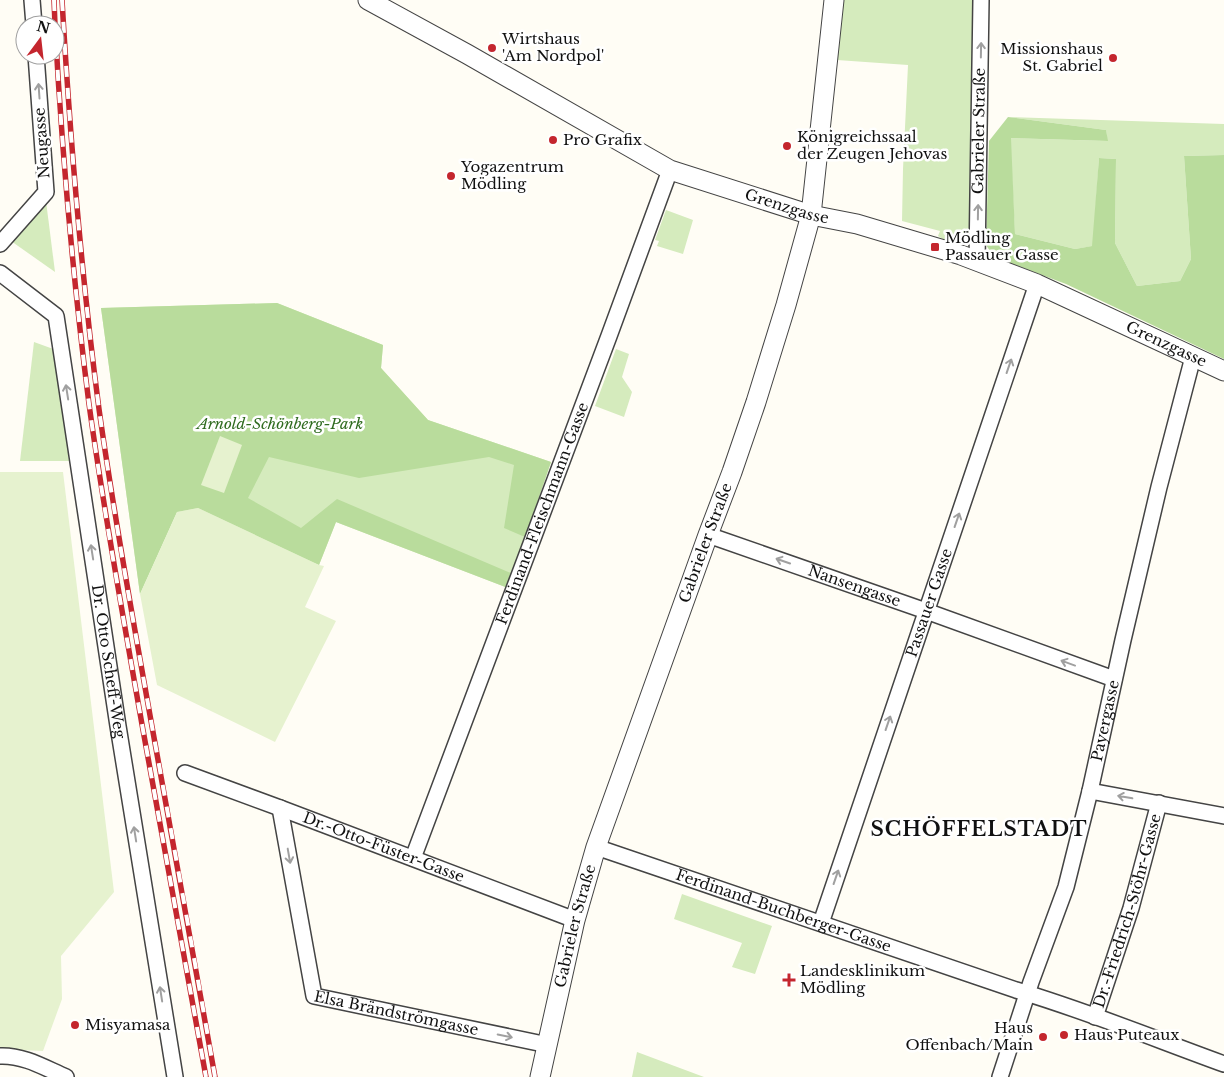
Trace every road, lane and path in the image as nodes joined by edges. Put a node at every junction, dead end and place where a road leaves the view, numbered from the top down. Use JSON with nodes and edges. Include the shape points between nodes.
{"nodes":[{"id":1,"x":32,"y":0,"type":"edge"},
{"id":2,"x":368,"y":0,"type":"edge"},
{"id":3,"x":834,"y":0,"type":"edge"},
{"id":4,"x":982,"y":0,"type":"edge"},
{"id":5,"x":33,"y":15,"type":"edge"},
{"id":6,"x":37,"y":65,"type":"edge"},
{"id":7,"x":670,"y":170,"type":"junction"},
{"id":8,"x":812,"y":216,"type":"junction"},
{"id":9,"x":0,"y":244,"type":"edge"},
{"id":10,"x":976,"y":261,"type":"junction"},
{"id":11,"x":0,"y":274,"type":"edge"},
{"id":12,"x":1037,"y":284,"type":"junction"},
{"id":13,"x":1193,"y":357,"type":"junction"},
{"id":14,"x":1224,"y":371,"type":"edge"},
{"id":15,"x":708,"y":535,"type":"junction"},
{"id":16,"x":926,"y":611,"type":"junction"},
{"id":17,"x":1114,"y":679,"type":"junction"},
{"id":18,"x":189,"y":774,"type":"dead end"},
{"id":19,"x":1090,"y":791,"type":"junction"},
{"id":20,"x":1158,"y":803,"type":"junction"},
{"id":21,"x":280,"y":808,"type":"junction"},
{"id":22,"x":1224,"y":816,"type":"edge"},
{"id":23,"x":596,"y":847,"type":"junction"},
{"id":24,"x":413,"y":858,"type":"junction"},
{"id":25,"x":575,"y":920,"type":"junction"},
{"id":26,"x":821,"y":923,"type":"junction"},
{"id":27,"x":1028,"y":994,"type":"junction"},
{"id":28,"x":1095,"y":1017,"type":"junction"},
{"id":29,"x":548,"y":1045,"type":"junction"},
{"id":30,"x":0,"y":1056,"type":"edge"},
{"id":31,"x":1224,"y":1064,"type":"edge"},
{"id":32,"x":1224,"y":1068,"type":"edge"},
{"id":33,"x":66,"y":1077,"type":"edge"},
{"id":34,"x":174,"y":1077,"type":"edge"},
{"id":35,"x":540,"y":1077,"type":"edge"},
{"id":36,"x":1000,"y":1077,"type":"edge"},
{"id":37,"x":1221,"y":1077,"type":"edge"}],
"edges":[{"from":1,"to":5,"type":"street"},
{"from":2,"to":7,"type":"street","name":"Grenzgasse"},
{"from":3,"to":8,"type":"street","name":"Gabrieler Straße"},
{"from":10,"to":4,"type":"street","name":"Gabrieler Straße","one_way":true},
{"from":9,"to":6,"type":"street","name":"Neugasse","one_way":true,"via":[[46,192]]},
{"from":7,"to":8,"type":"street","name":"Grenzgasse"},
{"from":7,"to":24,"type":"street","name":"Ferdinand-Fleischmann-Gasse"},
{"from":8,"to":10,"type":"street","name":"Grenzgasse","via":[[857,224]]},
{"from":8,"to":15,"type":"street","name":"Gabrieler Straße","via":[[756,402]]},
{"from":10,"to":12,"type":"street","name":"Grenzgasse"},
{"from":34,"to":11,"type":"street","name":"Dr. Otto Scheff-Weg","one_way":true,"via":[[56,316]]},
{"from":12,"to":13,"type":"street","name":"Grenzgasse"},
{"from":16,"to":12,"type":"street","name":"Passauer Gasse","one_way":true},
{"from":13,"to":14,"type":"street","name":"Grenzgasse"},
{"from":13,"to":17,"type":"street","name":"Payergasse"},
{"from":16,"to":15,"type":"street","name":"Nansengasse","one_way":true},
{"from":15,"to":23,"type":"street","name":"Gabrieler Straße"},
{"from":17,"to":16,"type":"street","name":"Nansengasse","one_way":true},
{"from":26,"to":16,"type":"street","name":"Passauer Gasse","one_way":true},
{"from":17,"to":19,"type":"street","name":"Payergasse"},
{"from":18,"to":21,"type":"street","name":"Dr.-Otto-Füster-Gasse"},
{"from":20,"to":19,"type":"street","one_way":true},
{"from":19,"to":27,"type":"street","name":"Payergasse","via":[[1066,887]]},
{"from":20,"to":22,"type":"street"},
{"from":20,"to":28,"type":"street","name":"Dr.-Friedrich-Stöhr-Gasse","via":[[1131,908]]},
{"from":21,"to":24,"type":"street","name":"Dr.-Otto-Füster-Gasse"},
{"from":21,"to":29,"type":"street","name":"Elsa Brändströmgasse","one_way":true,"via":[[314,996]]},
{"from":23,"to":25,"type":"street","name":"Gabrieler Straße"},
{"from":23,"to":26,"type":"street","name":"Ferdinand-Buchberger-Gasse"},
{"from":24,"to":25,"type":"street","name":"Dr.-Otto-Füster-Gasse"},
{"from":25,"to":29,"type":"street","name":"Gabrieler Straße"},
{"from":26,"to":27,"type":"street","name":"Ferdinand-Buchberger-Gasse"},
{"from":27,"to":28,"type":"street","name":"Ferdinand-Buchberger-Gasse"},
{"from":27,"to":36,"type":"street","name":"Payergasse"},
{"from":28,"to":31,"type":"street","name":"Ferdinand-Buchberger-Gasse"},
{"from":29,"to":35,"type":"street","name":"Gabrieler Straße"},
{"from":30,"to":33,"type":"street","via":[[23,1059]]},
{"from":32,"to":37,"type":"street"}]}
